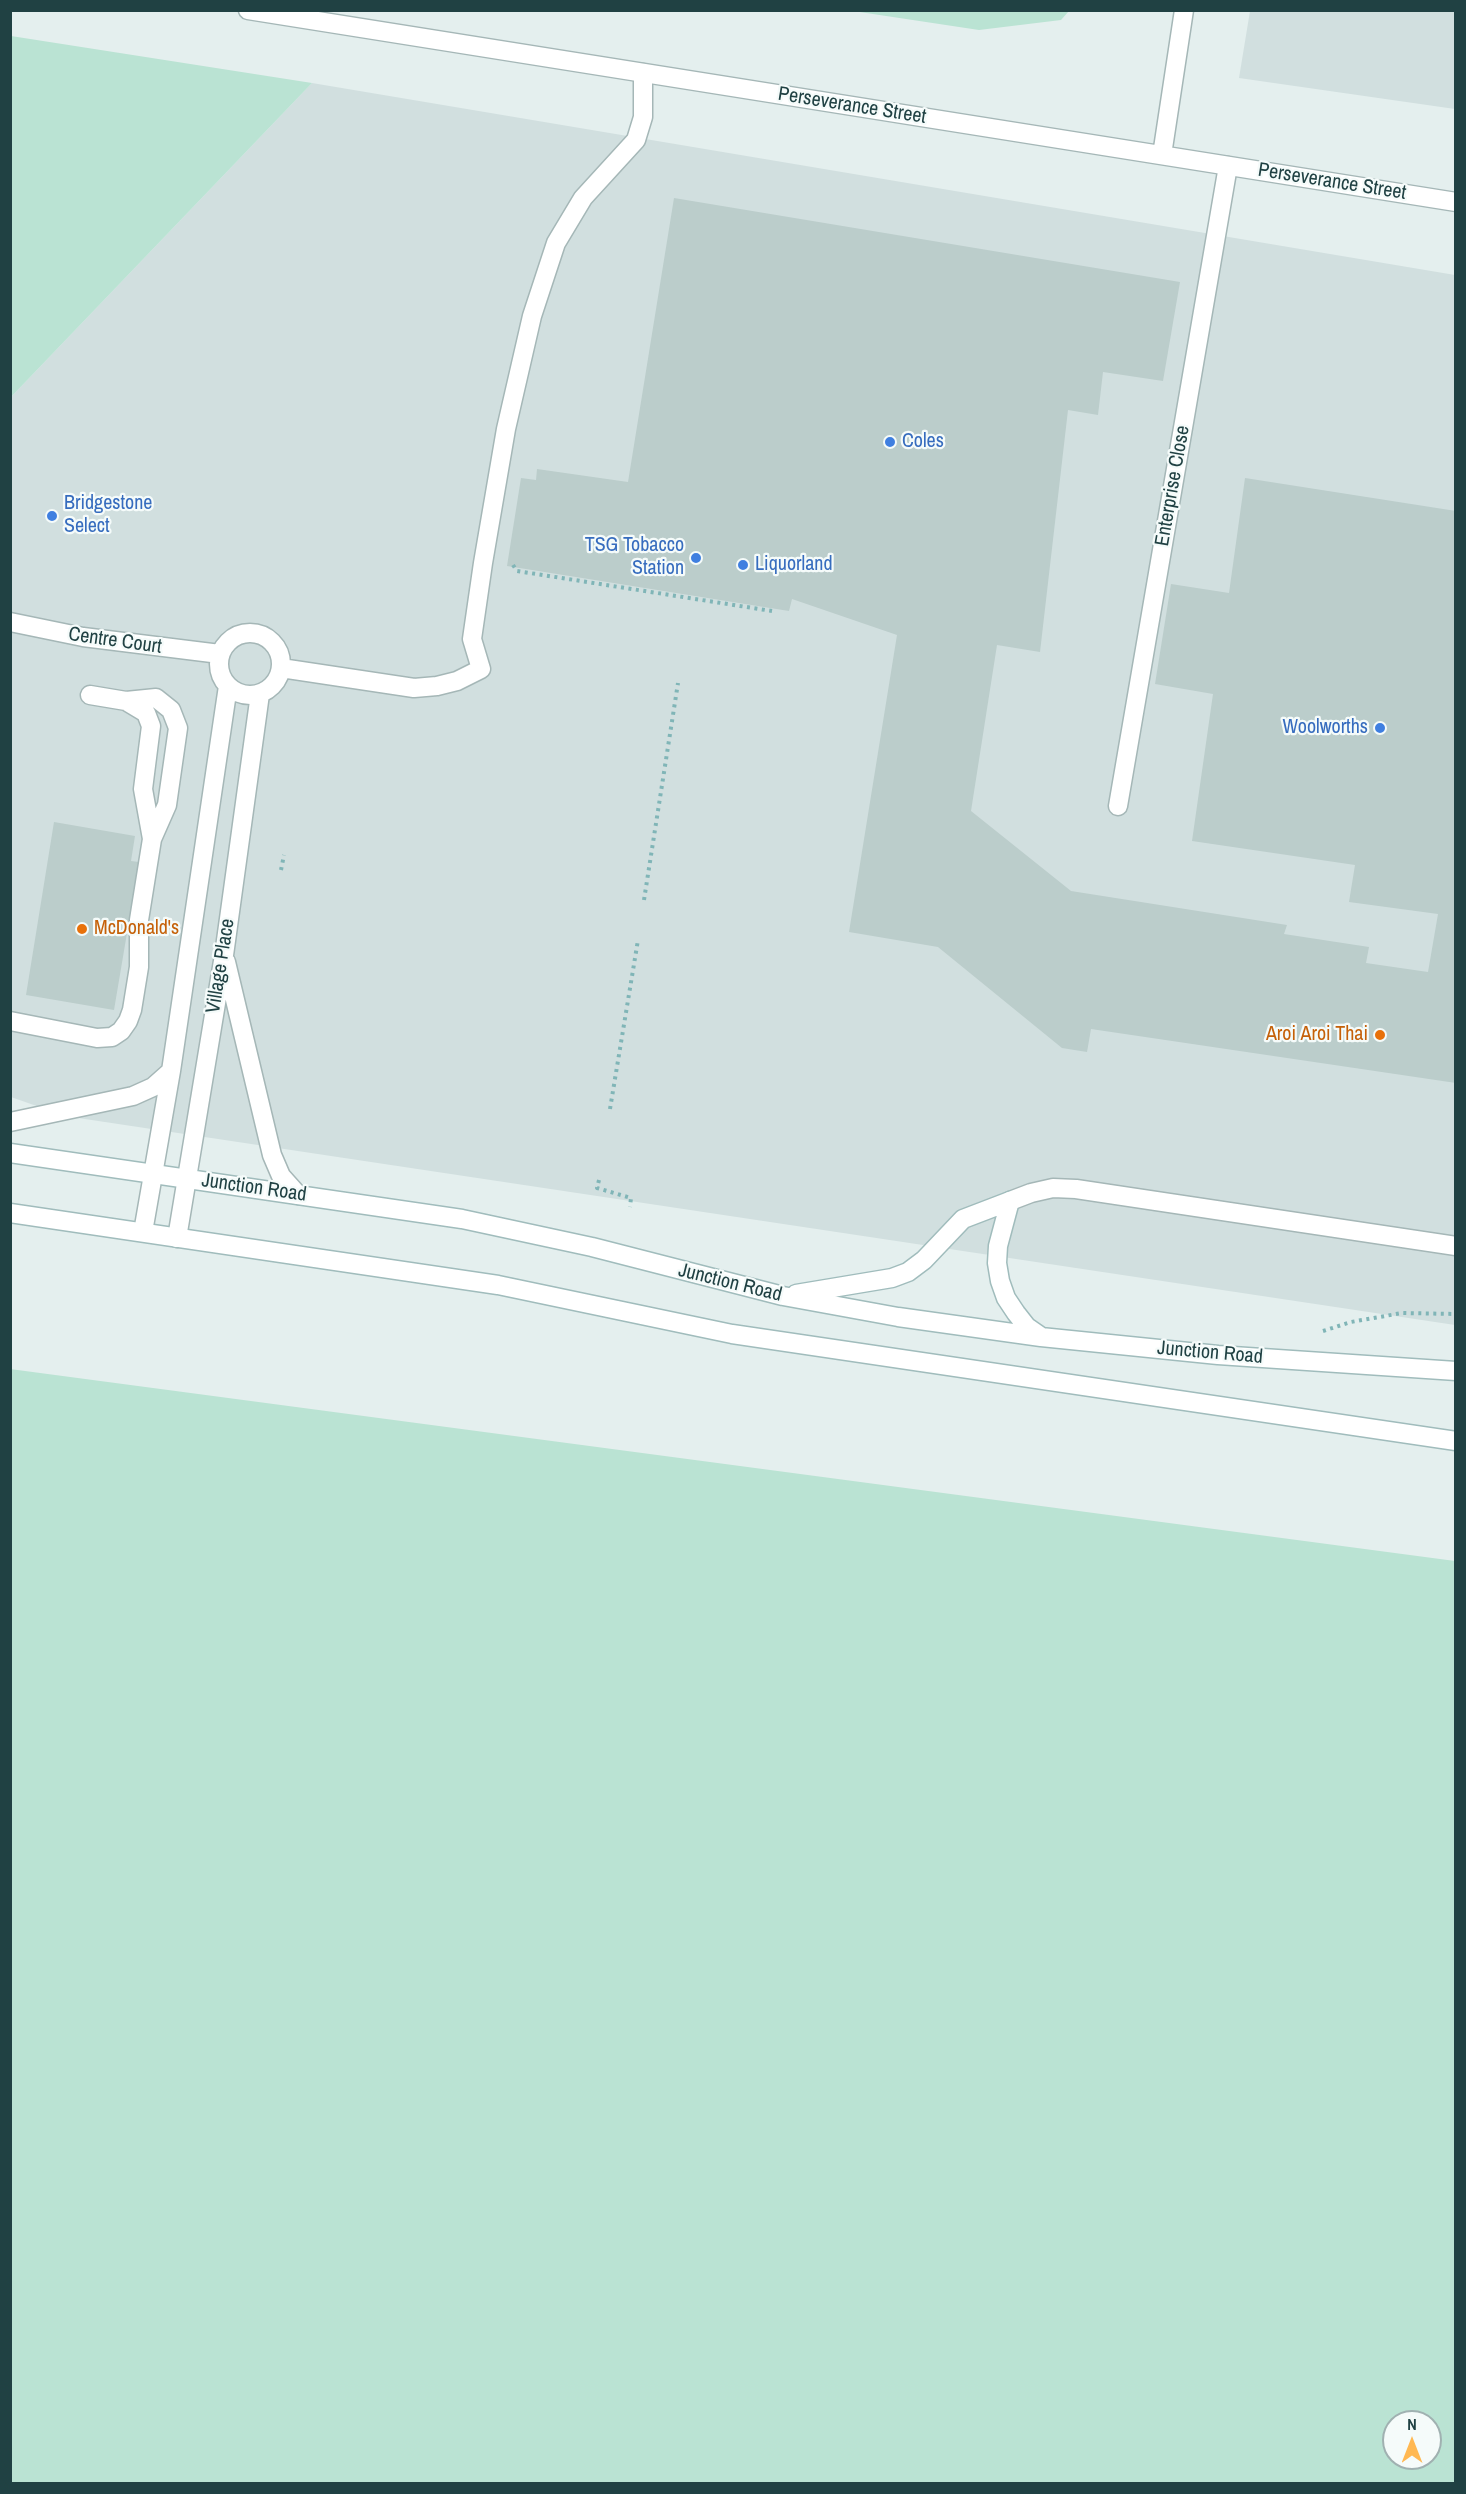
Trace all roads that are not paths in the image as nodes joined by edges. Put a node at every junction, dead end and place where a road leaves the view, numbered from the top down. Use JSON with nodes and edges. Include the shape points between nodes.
{"nodes":[{"id":1,"x":248,"y":10,"type":"edge"},
{"id":2,"x":1184,"y":10,"type":"edge"},
{"id":3,"x":643,"y":73,"type":"junction"},
{"id":4,"x":1162,"y":155,"type":"junction"},
{"id":5,"x":1228,"y":166,"type":"junction"},
{"id":6,"x":1455,"y":202,"type":"edge"},
{"id":7,"x":10,"y":622,"type":"edge"},
{"id":8,"x":220,"y":654,"type":"junction"},
{"id":9,"x":281,"y":668,"type":"junction"},
{"id":10,"x":228,"y":687,"type":"junction"},
{"id":11,"x":260,"y":694,"type":"junction"},
{"id":12,"x":90,"y":695,"type":"dead end"},
{"id":13,"x":126,"y":701,"type":"junction"},
{"id":14,"x":1118,"y":806,"type":"dead end"},
{"id":15,"x":152,"y":839,"type":"junction"},
{"id":16,"x":224,"y":955,"type":"junction"},
{"id":17,"x":10,"y":1021,"type":"edge"},
{"id":18,"x":171,"y":1071,"type":"junction"},
{"id":19,"x":10,"y":1122,"type":"edge"},
{"id":20,"x":10,"y":1152,"type":"edge"},
{"id":21,"x":153,"y":1174,"type":"junction"},
{"id":22,"x":186,"y":1179,"type":"junction"},
{"id":23,"x":298,"y":1195,"type":"junction"},
{"id":24,"x":1010,"y":1201,"type":"junction"},
{"id":25,"x":10,"y":1213,"type":"edge"},
{"id":26,"x":143,"y":1232,"type":"junction"},
{"id":27,"x":177,"y":1238,"type":"junction"},
{"id":28,"x":1455,"y":1246,"type":"edge"},
{"id":29,"x":783,"y":1296,"type":"junction"},
{"id":30,"x":1041,"y":1337,"type":"junction"},
{"id":31,"x":1455,"y":1371,"type":"edge"},
{"id":32,"x":1455,"y":1441,"type":"edge"}],
"edges":[{"from":1,"to":3,"type":"main road","name":"Perseverance Street"},
{"from":2,"to":4,"type":"main road"},
{"from":3,"to":4,"type":"main road","name":"Perseverance Street"},
{"from":3,"to":9,"type":"main road","via":[[643,117],[636,140],[584,198],[556,243],[532,316],[506,429],[472,639],[481,669],[457,681],[414,688]]},
{"from":4,"to":5,"type":"main road","name":"Perseverance Street"},
{"from":5,"to":6,"type":"main road","name":"Perseverance Street"},
{"from":5,"to":14,"type":"main road","name":"Enterprise Close"},
{"from":7,"to":8,"type":"main road","name":"Centre Court","via":[[83,637]]},
{"from":8,"to":9,"type":"main road","via":[[234,637],[256,633],[275,646]]},
{"from":8,"to":10,"type":"main road","via":[[218,666]]},
{"from":9,"to":11,"type":"main road","via":[[270,688]]},
{"from":10,"to":11,"type":"main road","via":[[249,696]]},
{"from":10,"to":18,"type":"main road","name":"Village Place"},
{"from":11,"to":16,"type":"main road","name":"Village Place"},
{"from":12,"to":13,"type":"main road"},
{"from":13,"to":15,"type":"main road","via":[[146,713],[152,726],[143,789]]},
{"from":13,"to":15,"type":"main road","via":[[156,698],[167,705],[177,722],[178,741],[167,805]]},
{"from":15,"to":17,"type":"main road","via":[[139,920],[134,999],[128,1022],[121,1031],[97,1038]]},
{"from":16,"to":22,"type":"main road","name":"Village Place"},
{"from":16,"to":23,"type":"main road","via":[[272,1155],[281,1176]]},
{"from":18,"to":19,"type":"main road","via":[[153,1087],[133,1096]]},
{"from":18,"to":21,"type":"main road","name":"Village Place"},
{"from":20,"to":21,"type":"main road","name":"Junction Road"},
{"from":21,"to":22,"type":"main road","name":"Junction Road"},
{"from":21,"to":26,"type":"main road","name":"Village Place"},
{"from":22,"to":23,"type":"main road","name":"Junction Road"},
{"from":22,"to":27,"type":"main road","name":"Village Place"},
{"from":23,"to":29,"type":"main road","name":"Junction Road","via":[[484,1224],[592,1246]]},
{"from":24,"to":28,"type":"main road","via":[[1053,1188],[1076,1189]]},
{"from":24,"to":29,"type":"main road","via":[[963,1219],[908,1272]]},
{"from":24,"to":30,"type":"main road","via":[[998,1246],[1000,1281],[1016,1313]]},
{"from":25,"to":26,"type":"main road"},
{"from":26,"to":27,"type":"main road"},
{"from":27,"to":32,"type":"main road","via":[[498,1285],[732,1334]]},
{"from":29,"to":30,"type":"main road","name":"Junction Road"},
{"from":30,"to":31,"type":"main road","name":"Junction Road","via":[[1218,1355]]}]}
